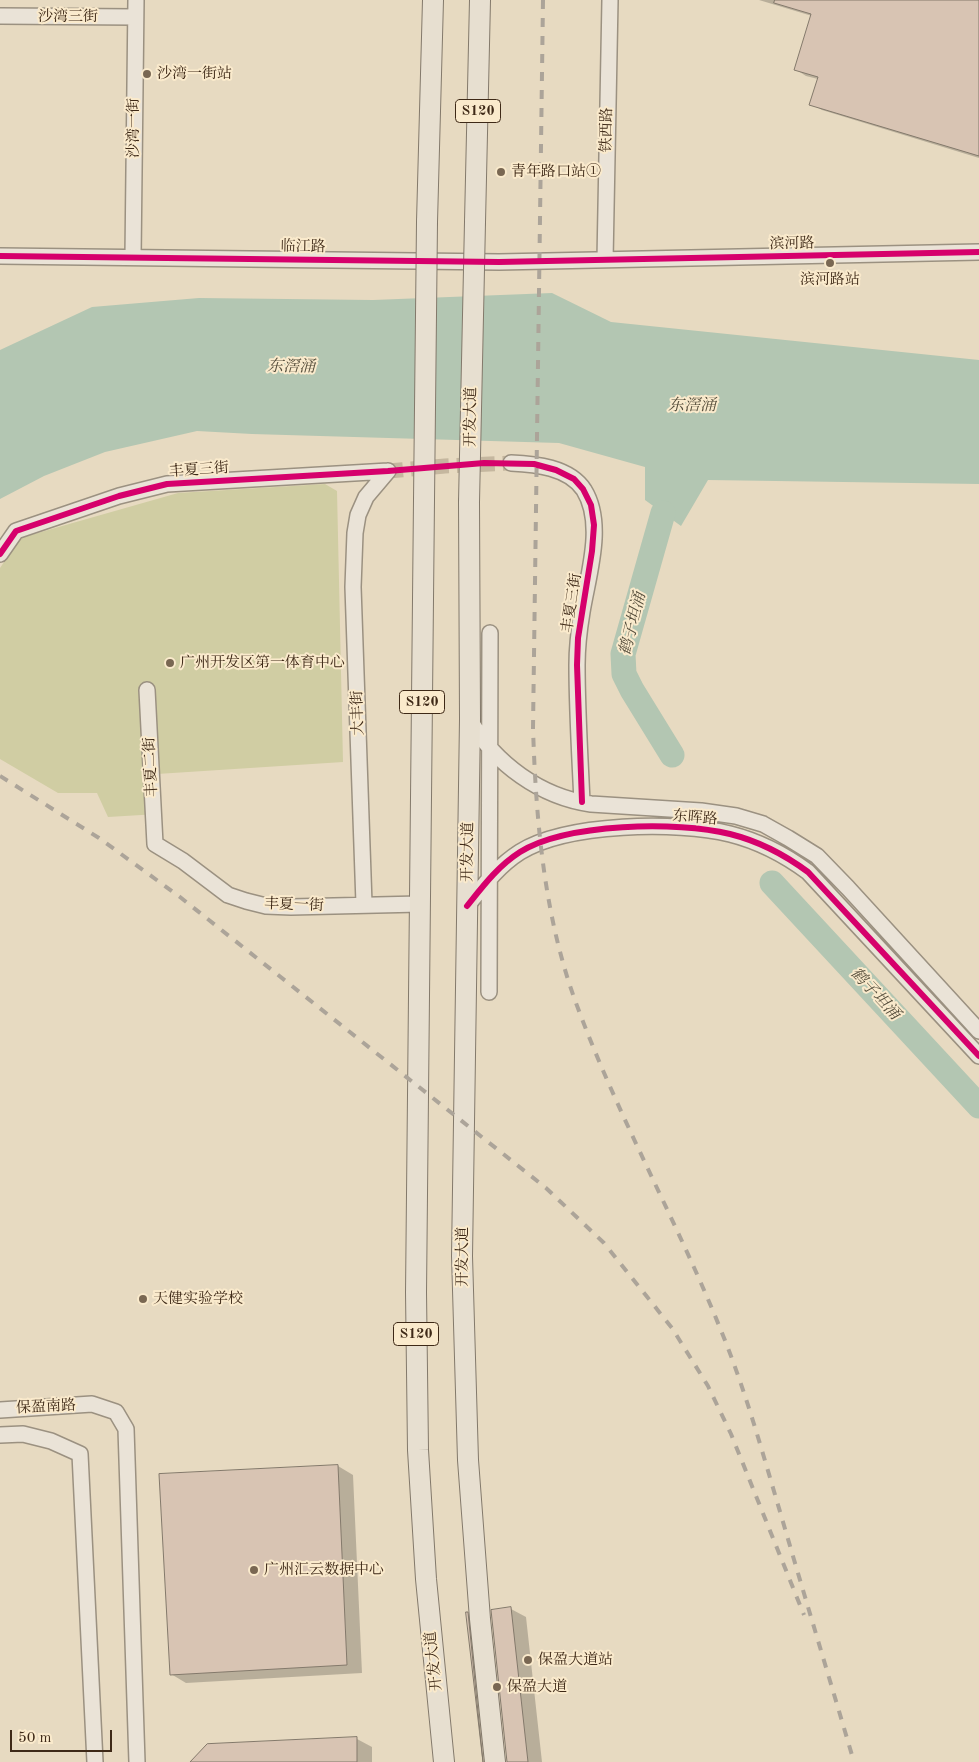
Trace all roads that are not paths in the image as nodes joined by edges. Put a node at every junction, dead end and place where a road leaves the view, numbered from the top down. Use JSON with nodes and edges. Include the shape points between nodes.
{"nodes":[{"id":1,"x":136,"y":0,"type":"edge"},
{"id":2,"x":433,"y":0,"type":"edge"},
{"id":3,"x":480,"y":0,"type":"edge"},
{"id":4,"x":610,"y":0,"type":"edge"},
{"id":5,"x":0,"y":16,"type":"edge"},
{"id":6,"x":135,"y":17,"type":"junction"},
{"id":7,"x":979,"y":252,"type":"edge"},
{"id":8,"x":0,"y":256,"type":"edge"},
{"id":9,"x":133,"y":256,"type":"junction"},
{"id":10,"x":605,"y":260,"type":"junction"},
{"id":11,"x":511,"y":463,"type":"tunnel mouth"},
{"id":12,"x":388,"y":471,"type":"joint"},
{"id":13,"x":0,"y":554,"type":"edge"},
{"id":14,"x":490,"y":633,"type":"dead end"},
{"id":15,"x":147,"y":690,"type":"dead end"},
{"id":16,"x":470,"y":719,"type":"junction"},
{"id":17,"x":489,"y":748,"type":"junction"},
{"id":18,"x":582,"y":802,"type":"junction"},
{"id":19,"x":155,"y":844,"type":"joint"},
{"id":20,"x":490,"y":877,"type":"junction"},
{"id":21,"x":364,"y":904,"type":"junction"},
{"id":22,"x":420,"y":904,"type":"junction"},
{"id":23,"x":467,"y":906,"type":"junction"},
{"id":24,"x":488,"y":992,"type":"dead end"},
{"id":25,"x":979,"y":1031,"type":"edge"},
{"id":26,"x":979,"y":1056,"type":"edge"},
{"id":27,"x":0,"y":1410,"type":"edge"},
{"id":28,"x":0,"y":1435,"type":"edge"},
{"id":29,"x":95,"y":1762,"type":"edge"},
{"id":30,"x":137,"y":1762,"type":"edge"},
{"id":31,"x":444,"y":1762,"type":"edge"},
{"id":32,"x":496,"y":1762,"type":"edge"}],
"edges":[{"from":1,"to":6,"type":"street","name":"沙湾一街"},
{"from":2,"to":22,"type":"main road","name":"开发大道","number":"S120","bridge":true,"via":[[427,222]]},
{"from":3,"to":16,"type":"main road","name":"开发大道","number":"S120","bridge":true,"via":[[469,502]]},
{"from":4,"to":10,"type":"street","name":"铁西路"},
{"from":5,"to":6,"type":"street","name":"沙湾三街"},
{"from":6,"to":9,"type":"street","name":"沙湾一街"},
{"from":7,"to":10,"type":"street","name":"滨河路"},
{"from":8,"to":9,"type":"street","name":"临江路"},
{"from":9,"to":10,"type":"street","name":"临江路","via":[[490,262]]},
{"from":11,"to":18,"type":"street","name":"丰夏三街","via":[[534,464],[574,479],[591,505],[594,525],[592,551],[577,665]]},
{"from":12,"to":13,"type":"street","name":"丰夏三街","via":[[167,484],[119,496],[16,531]]},
{"from":12,"to":21,"type":"street","name":"大丰街","via":[[366,497],[354,533]]},
{"from":14,"to":17,"type":"street"},
{"from":15,"to":19,"type":"street","name":"丰夏二街"},
{"from":16,"to":17,"type":"street","name":"东晖路"},
{"from":16,"to":23,"type":"main road","name":"开发大道","number":"S120"},
{"from":17,"to":18,"type":"street","name":"东晖路","via":[[535,786],[559,797]]},
{"from":17,"to":20,"type":"street"},
{"from":18,"to":25,"type":"street","name":"东晖路","via":[[736,816],[763,824],[788,838],[817,856]]},
{"from":19,"to":21,"type":"street","name":"丰夏一街","via":[[228,895],[246,901],[291,908]]},
{"from":20,"to":23,"type":"street","name":"东晖路"},
{"from":20,"to":24,"type":"street"},
{"from":20,"to":26,"type":"street","name":"东晖路","via":[[522,852],[573,834],[631,826],[732,834],[788,858],[808,872]]},
{"from":21,"to":22,"type":"street","name":"丰夏一街"},
{"from":22,"to":31,"type":"main road","name":"开发大道","number":"S120","via":[[416,1292],[418,1450],[426,1580]]},
{"from":23,"to":32,"type":"main road","name":"开发大道","number":"S120","via":[[462,1256],[468,1440],[480,1619]]},
{"from":27,"to":30,"type":"street","name":"保盈南路","via":[[92,1404],[116,1412],[126,1429]]},
{"from":28,"to":29,"type":"street","name":"保盈南路","via":[[22,1434],[50,1441],[80,1454]]}]}
